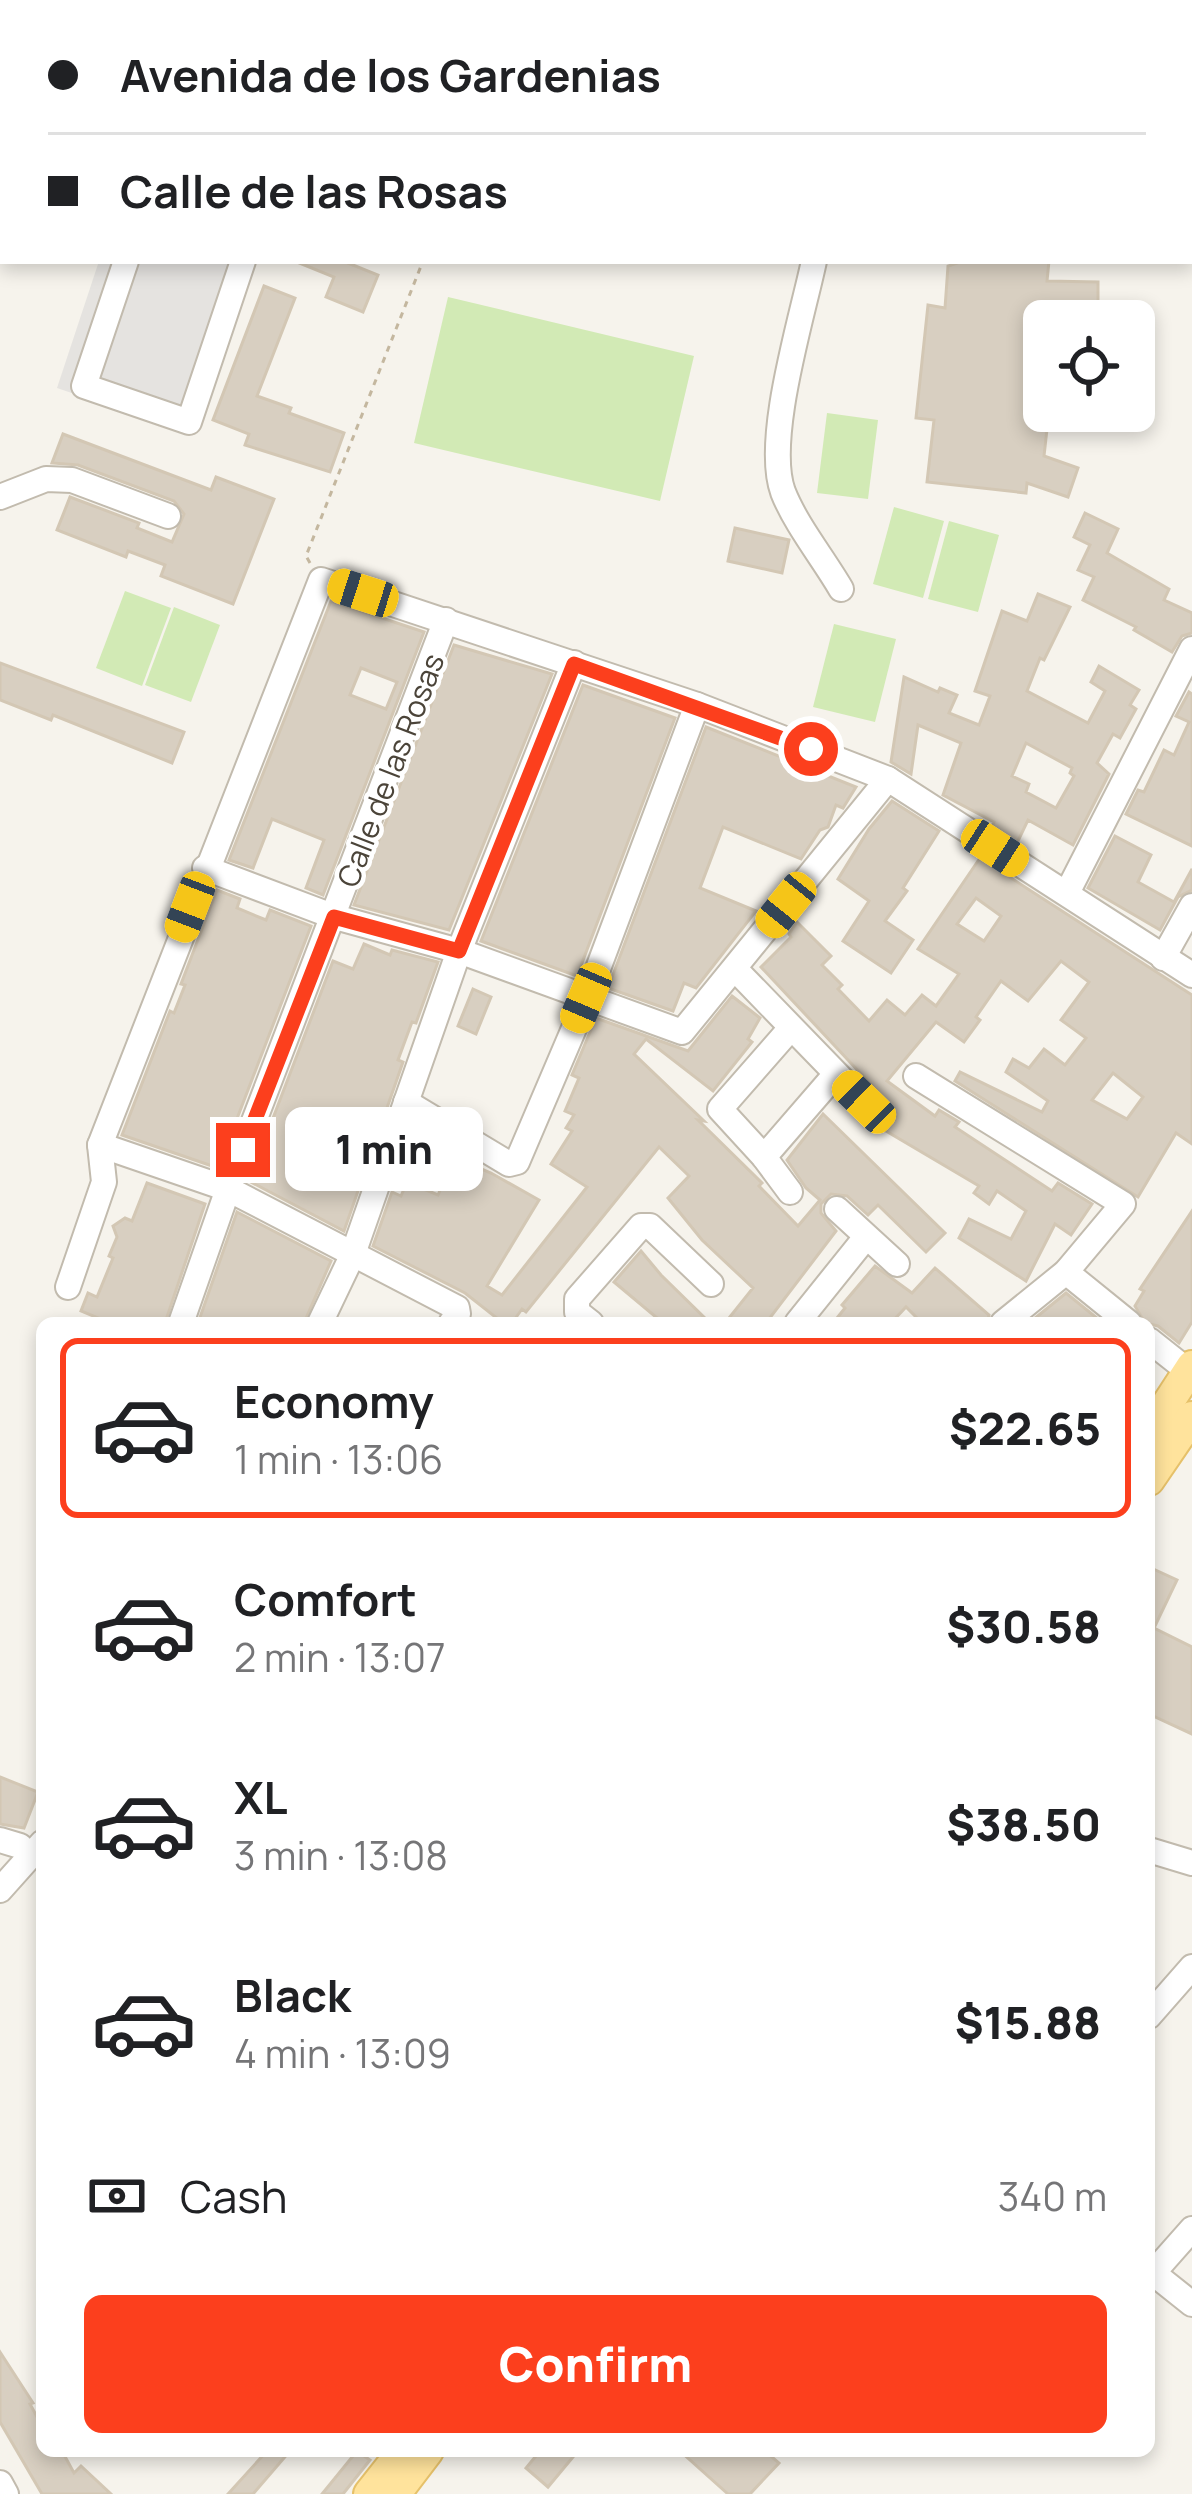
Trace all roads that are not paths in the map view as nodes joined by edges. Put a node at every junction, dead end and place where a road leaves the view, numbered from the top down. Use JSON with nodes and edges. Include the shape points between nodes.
{"nodes":[{"id":1,"x":125,"y":264,"type":"edge"},
{"id":2,"x":243,"y":264,"type":"edge"},
{"id":3,"x":813,"y":264,"type":"edge"},
{"id":4,"x":0,"y":497,"type":"edge"},
{"id":5,"x":169,"y":516,"type":"dead end"},
{"id":6,"x":841,"y":589,"type":"dead end"},
{"id":7,"x":446,"y":620,"type":"junction"},
{"id":8,"x":1192,"y":649,"type":"edge"},
{"id":9,"x":574,"y":664,"type":"junction"},
{"id":10,"x":697,"y":705,"type":"junction"},
{"id":11,"x":888,"y":778,"type":"junction"},
{"id":12,"x":206,"y":868,"type":"junction"},
{"id":13,"x":1067,"y":893,"type":"junction"},
{"id":14,"x":1192,"y":906,"type":"edge"},
{"id":15,"x":334,"y":917,"type":"junction"},
{"id":16,"x":459,"y":951,"type":"junction"},
{"id":17,"x":1163,"y":958,"type":"junction"},
{"id":18,"x":735,"y":969,"type":"junction"},
{"id":19,"x":1190,"y":969,"type":"edge"},
{"id":20,"x":586,"y":998,"type":"junction"},
{"id":21,"x":790,"y":1029,"type":"junction"},
{"id":22,"x":836,"y":1075,"type":"junction"},
{"id":23,"x":916,"y":1076,"type":"dead end"},
{"id":24,"x":406,"y":1102,"type":"junction"},
{"id":25,"x":864,"y":1102,"type":"dead end"},
{"id":26,"x":100,"y":1145,"type":"junction"},
{"id":27,"x":764,"y":1156,"type":"junction"},
{"id":28,"x":228,"y":1189,"type":"junction"},
{"id":29,"x":790,"y":1192,"type":"dead end"},
{"id":30,"x":837,"y":1209,"type":"dead end"},
{"id":31,"x":866,"y":1237,"type":"junction"},
{"id":32,"x":353,"y":1255,"type":"junction"},
{"id":33,"x":897,"y":1264,"type":"dead end"},
{"id":34,"x":1066,"y":1272,"type":"junction"},
{"id":35,"x":711,"y":1284,"type":"dead end"},
{"id":36,"x":68,"y":1287,"type":"dead end"},
{"id":37,"x":183,"y":1317,"type":"edge"},
{"id":38,"x":323,"y":1317,"type":"edge"},
{"id":39,"x":455,"y":1317,"type":"edge"},
{"id":40,"x":583,"y":1317,"type":"edge"},
{"id":41,"x":801,"y":1317,"type":"edge"},
{"id":42,"x":1010,"y":1317,"type":"edge"},
{"id":43,"x":1122,"y":1317,"type":"edge"},
{"id":44,"x":1155,"y":1344,"type":"edge"},
{"id":45,"x":1190,"y":1370,"type":"edge"},
{"id":46,"x":1177,"y":1435,"type":"edge"},
{"id":47,"x":1155,"y":1470,"type":"edge"},
{"id":48,"x":0,"y":1840,"type":"edge"},
{"id":49,"x":36,"y":1850,"type":"edge"},
{"id":50,"x":1155,"y":1852,"type":"edge"},
{"id":51,"x":1192,"y":1863,"type":"edge"},
{"id":52,"x":0,"y":1890,"type":"edge"},
{"id":53,"x":1192,"y":1967,"type":"edge"},
{"id":54,"x":1155,"y":2009,"type":"edge"},
{"id":55,"x":1192,"y":2229,"type":"edge"},
{"id":56,"x":1155,"y":2271,"type":"edge"},
{"id":57,"x":1155,"y":2275,"type":"edge"},
{"id":58,"x":1192,"y":2304,"type":"edge"},
{"id":59,"x":408,"y":2479,"type":"edge"},
{"id":60,"x":0,"y":2483,"type":"edge"},
{"id":61,"x":6,"y":2494,"type":"edge"},
{"id":62,"x":369,"y":2494,"type":"edge"}],
"edges":[{"from":1,"to":2,"type":"street","via":[[84,386],[189,422]]},
{"from":3,"to":6,"type":"street","via":[[776,462],[784,494]]},
{"from":4,"to":5,"type":"street","via":[[46,479],[72,480]]},
{"from":7,"to":9,"type":"street"},
{"from":7,"to":12,"type":"street","via":[[321,580]]},
{"from":7,"to":15,"type":"street","name":"Calle de las Rosas"},
{"from":8,"to":13,"type":"street"},
{"from":9,"to":10,"type":"street"},
{"from":9,"to":16,"type":"street"},
{"from":10,"to":11,"type":"street"},
{"from":10,"to":20,"type":"street"},
{"from":11,"to":13,"type":"street"},
{"from":11,"to":18,"type":"street"},
{"from":12,"to":15,"type":"street"},
{"from":12,"to":26,"type":"street"},
{"from":13,"to":17,"type":"street"},
{"from":14,"to":17,"type":"street"},
{"from":15,"to":16,"type":"street"},
{"from":15,"to":28,"type":"street","name":"Calle de las Rosas"},
{"from":16,"to":20,"type":"street"},
{"from":16,"to":24,"type":"street"},
{"from":17,"to":19,"type":"street"},
{"from":18,"to":20,"type":"street","via":[[682,1032]]},
{"from":18,"to":21,"type":"street"},
{"from":20,"to":24,"type":"street","via":[[514,1165]]},
{"from":21,"to":22,"type":"street"},
{"from":21,"to":27,"type":"street","via":[[720,1109]]},
{"from":22,"to":25,"type":"street"},
{"from":22,"to":27,"type":"street"},
{"from":23,"to":34,"type":"street","via":[[1123,1204]]},
{"from":24,"to":32,"type":"street"},
{"from":26,"to":28,"type":"street"},
{"from":26,"to":36,"type":"street","via":[[104,1182]]},
{"from":27,"to":29,"type":"street"},
{"from":28,"to":32,"type":"street"},
{"from":28,"to":37,"type":"street","name":"Calle de las Rosas"},
{"from":30,"to":31,"type":"street"},
{"from":31,"to":33,"type":"street"},
{"from":31,"to":41,"type":"street"},
{"from":32,"to":38,"type":"street"},
{"from":32,"to":39,"type":"street"},
{"from":34,"to":42,"type":"street"},
{"from":34,"to":43,"type":"street"},
{"from":35,"to":40,"type":"street","via":[[641,1226],[577,1299]]},
{"from":44,"to":45,"type":"street"},
{"from":45,"to":46,"type":"main road"},
{"from":46,"to":47,"type":"main road"},
{"from":48,"to":49,"type":"street"},
{"from":49,"to":52,"type":"street"},
{"from":50,"to":51,"type":"street"},
{"from":53,"to":54,"type":"street"},
{"from":55,"to":56,"type":"street"},
{"from":57,"to":58,"type":"street"},
{"from":59,"to":62,"type":"main road"},
{"from":60,"to":61,"type":"street"}]}
